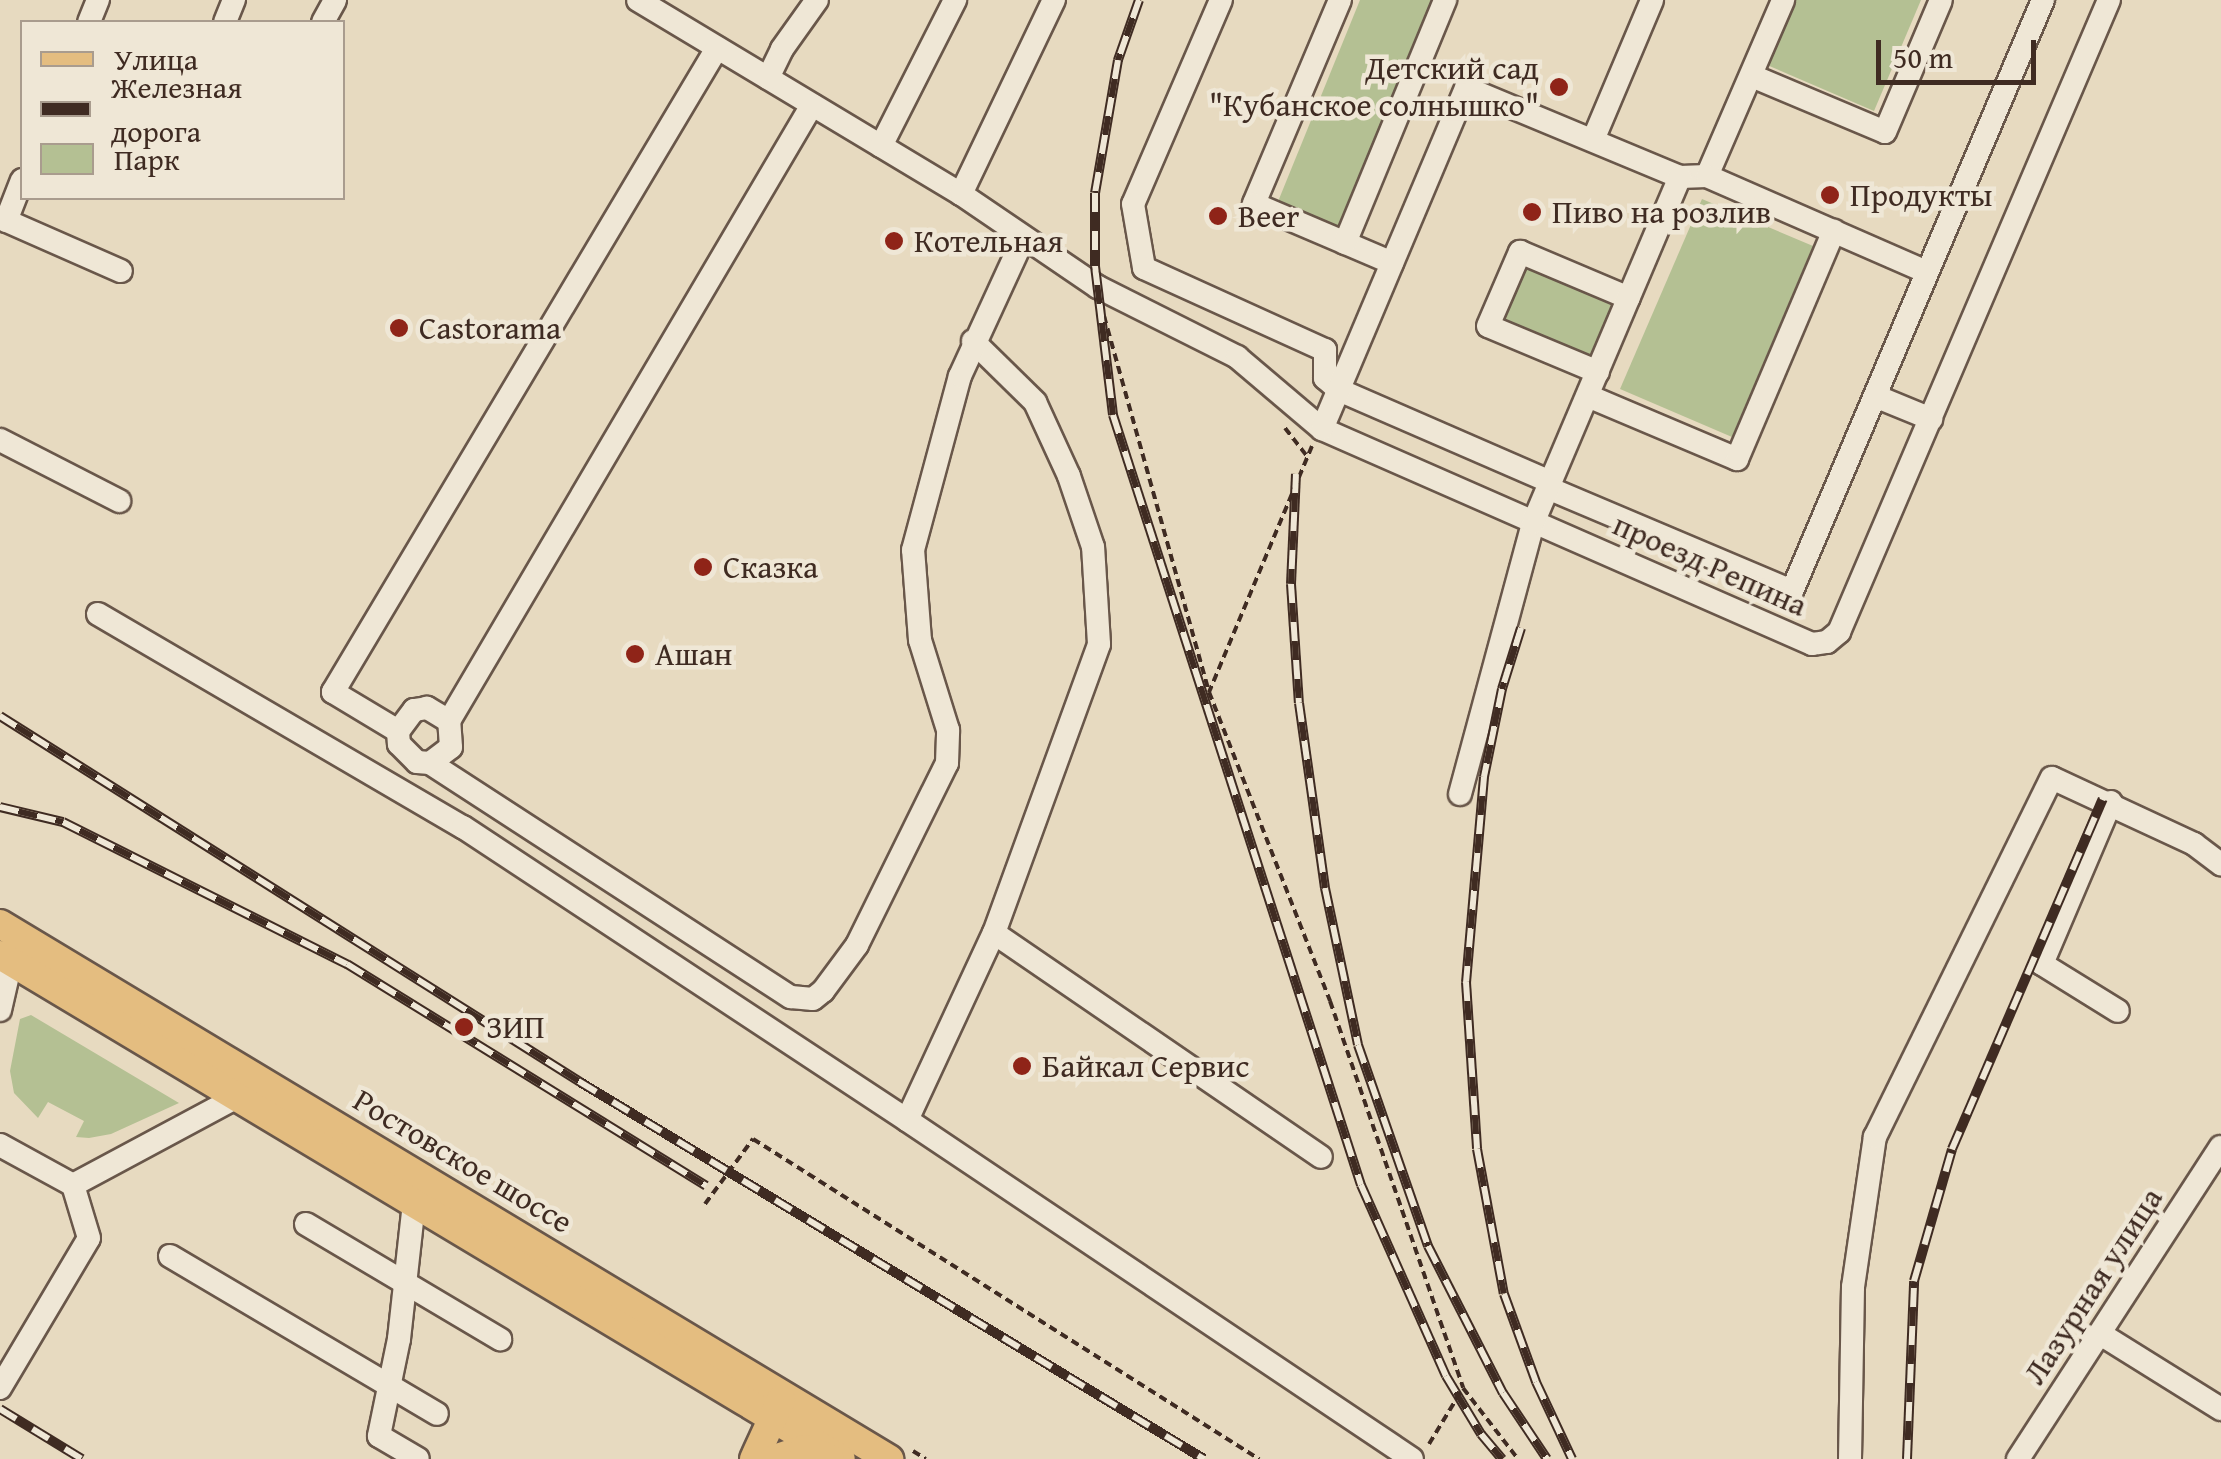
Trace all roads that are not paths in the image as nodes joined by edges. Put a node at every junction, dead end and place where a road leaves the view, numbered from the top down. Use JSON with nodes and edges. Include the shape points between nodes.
{"nodes":[{"id":1,"x":638,"y":0,"type":"edge"},
{"id":2,"x":817,"y":0,"type":"edge"},
{"id":3,"x":955,"y":0,"type":"edge"},
{"id":4,"x":1054,"y":0,"type":"edge"},
{"id":5,"x":1221,"y":0,"type":"edge"},
{"id":6,"x":1340,"y":0,"type":"edge"},
{"id":7,"x":1445,"y":0,"type":"edge"},
{"id":8,"x":1652,"y":0,"type":"edge"},
{"id":9,"x":1784,"y":0,"type":"edge"},
{"id":10,"x":1941,"y":0,"type":"edge"},
{"id":11,"x":2043,"y":0,"type":"edge"},
{"id":12,"x":2109,"y":0,"type":"edge"},
{"id":13,"x":717,"y":48,"type":"junction"},
{"id":14,"x":2087,"y":54,"type":"junction"},
{"id":15,"x":2109,"y":63,"type":"dead end"},
{"id":16,"x":1752,"y":76,"type":"junction"},
{"id":17,"x":768,"y":78,"type":"junction"},
{"id":18,"x":812,"y":105,"type":"junction"},
{"id":19,"x":1593,"y":140,"type":"junction"},
{"id":20,"x":881,"y":146,"type":"junction"},
{"id":21,"x":1707,"y":176,"type":"junction"},
{"id":22,"x":1680,"y":177,"type":"junction"},
{"id":23,"x":20,"y":184,"type":"edge"},
{"id":24,"x":961,"y":194,"type":"junction"},
{"id":25,"x":3,"y":220,"type":"edge"},
{"id":26,"x":1834,"y":231,"type":"junction"},
{"id":27,"x":1023,"y":240,"type":"junction"},
{"id":28,"x":1346,"y":244,"type":"junction"},
{"id":29,"x":1392,"y":263,"type":"junction"},
{"id":30,"x":121,"y":271,"type":"dead end"},
{"id":31,"x":1927,"y":272,"type":"junction"},
{"id":32,"x":1629,"y":298,"type":"junction"},
{"id":33,"x":973,"y":342,"type":"junction"},
{"id":34,"x":1598,"y":372,"type":"junction"},
{"id":35,"x":1339,"y":390,"type":"junction"},
{"id":36,"x":1588,"y":396,"type":"junction"},
{"id":37,"x":1874,"y":396,"type":"junction"},
{"id":38,"x":1931,"y":419,"type":"junction"},
{"id":39,"x":1322,"y":429,"type":"junction"},
{"id":40,"x":0,"y":440,"type":"edge"},
{"id":41,"x":1550,"y":485,"type":"junction"},
{"id":42,"x":119,"y":501,"type":"dead end"},
{"id":43,"x":1534,"y":523,"type":"junction"},
{"id":44,"x":98,"y":614,"type":"dead end"},
{"id":45,"x":450,"y":721,"type":"junction"},
{"id":46,"x":398,"y":731,"type":"junction"},
{"id":47,"x":430,"y":763,"type":"junction"},
{"id":48,"x":1460,"y":794,"type":"dead end"},
{"id":49,"x":2111,"y":802,"type":"junction"},
{"id":50,"x":2221,"y":864,"type":"edge"},
{"id":51,"x":0,"y":924,"type":"edge"},
{"id":52,"x":994,"y":934,"type":"junction"},
{"id":53,"x":6,"y":959,"type":"edge"},
{"id":54,"x":0,"y":1010,"type":"edge"},
{"id":55,"x":2118,"y":1012,"type":"dead end"},
{"id":56,"x":237,"y":1097,"type":"junction"},
{"id":57,"x":907,"y":1120,"type":"junction"},
{"id":58,"x":0,"y":1145,"type":"edge"},
{"id":59,"x":2221,"y":1147,"type":"edge"},
{"id":60,"x":1321,"y":1156,"type":"dead end"},
{"id":61,"x":73,"y":1185,"type":"junction"},
{"id":62,"x":414,"y":1203,"type":"junction"},
{"id":63,"x":306,"y":1224,"type":"dead end"},
{"id":64,"x":170,"y":1256,"type":"dead end"},
{"id":65,"x":405,"y":1282,"type":"junction"},
{"id":66,"x":2102,"y":1335,"type":"junction"},
{"id":67,"x":500,"y":1339,"type":"dead end"},
{"id":68,"x":389,"y":1386,"type":"junction"},
{"id":69,"x":0,"y":1388,"type":"edge"},
{"id":70,"x":779,"y":1405,"type":"junction"},
{"id":71,"x":2221,"y":1408,"type":"edge"},
{"id":72,"x":437,"y":1414,"type":"dead end"},
{"id":73,"x":418,"y":1459,"type":"edge"},
{"id":74,"x":754,"y":1459,"type":"edge"},
{"id":75,"x":774,"y":1459,"type":"edge"},
{"id":76,"x":831,"y":1459,"type":"edge"},
{"id":77,"x":842,"y":1459,"type":"edge"},
{"id":78,"x":889,"y":1459,"type":"edge"},
{"id":79,"x":1412,"y":1459,"type":"edge"},
{"id":80,"x":1850,"y":1459,"type":"edge"},
{"id":81,"x":2018,"y":1459,"type":"edge"}],
"edges":[{"from":1,"to":13,"type":"street","name":"проезд Репина"},
{"from":2,"to":17,"type":"street"},
{"from":3,"to":20,"type":"street"},
{"from":4,"to":24,"type":"street"},
{"from":5,"to":35,"type":"street","via":[[1133,204],[1144,268],[1325,350],[1325,378]]},
{"from":6,"to":28,"type":"street","via":[[1254,204]]},
{"from":7,"to":28,"type":"street"},
{"from":8,"to":19,"type":"street"},
{"from":9,"to":16,"type":"street"},
{"from":10,"to":16,"type":"street","via":[[1885,132]]},
{"from":11,"to":31,"type":"street"},
{"from":12,"to":14,"type":"street","name":"проезд Репина"},
{"from":13,"to":17,"type":"street","name":"проезд Репина"},
{"from":13,"to":46,"type":"street","via":[[333,692]]},
{"from":14,"to":15,"type":"street"},
{"from":14,"to":38,"type":"street","name":"проезд Репина"},
{"from":16,"to":21,"type":"street"},
{"from":17,"to":18,"type":"street","name":"проезд Репина"},
{"from":18,"to":20,"type":"street","name":"проезд Репина"},
{"from":18,"to":45,"type":"street"},
{"from":19,"to":22,"type":"street"},
{"from":19,"to":29,"type":"street","via":[[1466,88]]},
{"from":20,"to":24,"type":"street","name":"проезд Репина"},
{"from":21,"to":22,"type":"street"},
{"from":21,"to":26,"type":"street"},
{"from":22,"to":32,"type":"street"},
{"from":23,"to":25,"type":"street"},
{"from":24,"to":27,"type":"street","name":"проезд Репина"},
{"from":25,"to":30,"type":"street"},
{"from":26,"to":31,"type":"street"},
{"from":26,"to":36,"type":"street","via":[[1737,459]]},
{"from":27,"to":33,"type":"street"},
{"from":27,"to":39,"type":"street","name":"проезд Репина","via":[[1098,287],[1237,357]]},
{"from":28,"to":29,"type":"street"},
{"from":29,"to":35,"type":"street"},
{"from":31,"to":37,"type":"street"},
{"from":32,"to":34,"type":"street"},
{"from":32,"to":34,"type":"street","via":[[1520,252],[1488,326]]},
{"from":33,"to":47,"type":"street","via":[[913,550],[920,640],[948,730],[947,763],[858,945],[813,1000],[791,998]]},
{"from":33,"to":52,"type":"street","via":[[1035,402],[1069,476],[1093,548],[1099,644]]},
{"from":34,"to":36,"type":"street"},
{"from":35,"to":39,"type":"street"},
{"from":35,"to":41,"type":"street"},
{"from":36,"to":41,"type":"street"},
{"from":37,"to":38,"type":"street"},
{"from":37,"to":41,"type":"street","via":[[1792,591]]},
{"from":38,"to":43,"type":"street","name":"проезд Репина","via":[[1839,632],[1827,642],[1788,636]]},
{"from":39,"to":43,"type":"street","name":"проезд Репина"},
{"from":40,"to":42,"type":"street"},
{"from":41,"to":43,"type":"street"},
{"from":43,"to":48,"type":"street"},
{"from":44,"to":57,"type":"street","via":[[463,827]]},
{"from":45,"to":46,"type":"street","via":[[427,708],[414,710]]},
{"from":45,"to":47,"type":"street","via":[[451,747]]},
{"from":46,"to":47,"type":"street","via":[[406,756]]},
{"from":49,"to":50,"type":"street"},
{"from":49,"to":55,"type":"street","via":[[2042,964]]},
{"from":49,"to":80,"type":"street","via":[[2052,778],[1876,1137],[1853,1287]]},
{"from":51,"to":70,"type":"main road","name":"Ростовское шоссе"},
{"from":52,"to":57,"type":"street"},
{"from":52,"to":60,"type":"street"},
{"from":53,"to":54,"type":"street"},
{"from":53,"to":56,"type":"main road","name":"Ростовское шоссе"},
{"from":56,"to":61,"type":"street"},
{"from":56,"to":62,"type":"main road","name":"Ростовское шоссе"},
{"from":57,"to":79,"type":"street"},
{"from":58,"to":61,"type":"street"},
{"from":59,"to":66,"type":"street","name":"Лазурная улица"},
{"from":61,"to":69,"type":"street","via":[[90,1238]]},
{"from":62,"to":65,"type":"street"},
{"from":62,"to":70,"type":"main road","name":"Ростовское шоссе"},
{"from":63,"to":65,"type":"street"},
{"from":64,"to":68,"type":"street"},
{"from":65,"to":67,"type":"street"},
{"from":65,"to":68,"type":"street"},
{"from":66,"to":71,"type":"street"},
{"from":66,"to":81,"type":"street","name":"Лазурная улица"},
{"from":68,"to":72,"type":"street"},
{"from":68,"to":73,"type":"street","via":[[379,1436]]},
{"from":70,"to":74,"type":"main road"},
{"from":70,"to":77,"type":"main road","name":"Ростовское шоссе"},
{"from":70,"to":78,"type":"main road","name":"Ростовское шоссе"},
{"from":75,"to":76,"type":"main road","via":[[804,1449]]}]}
